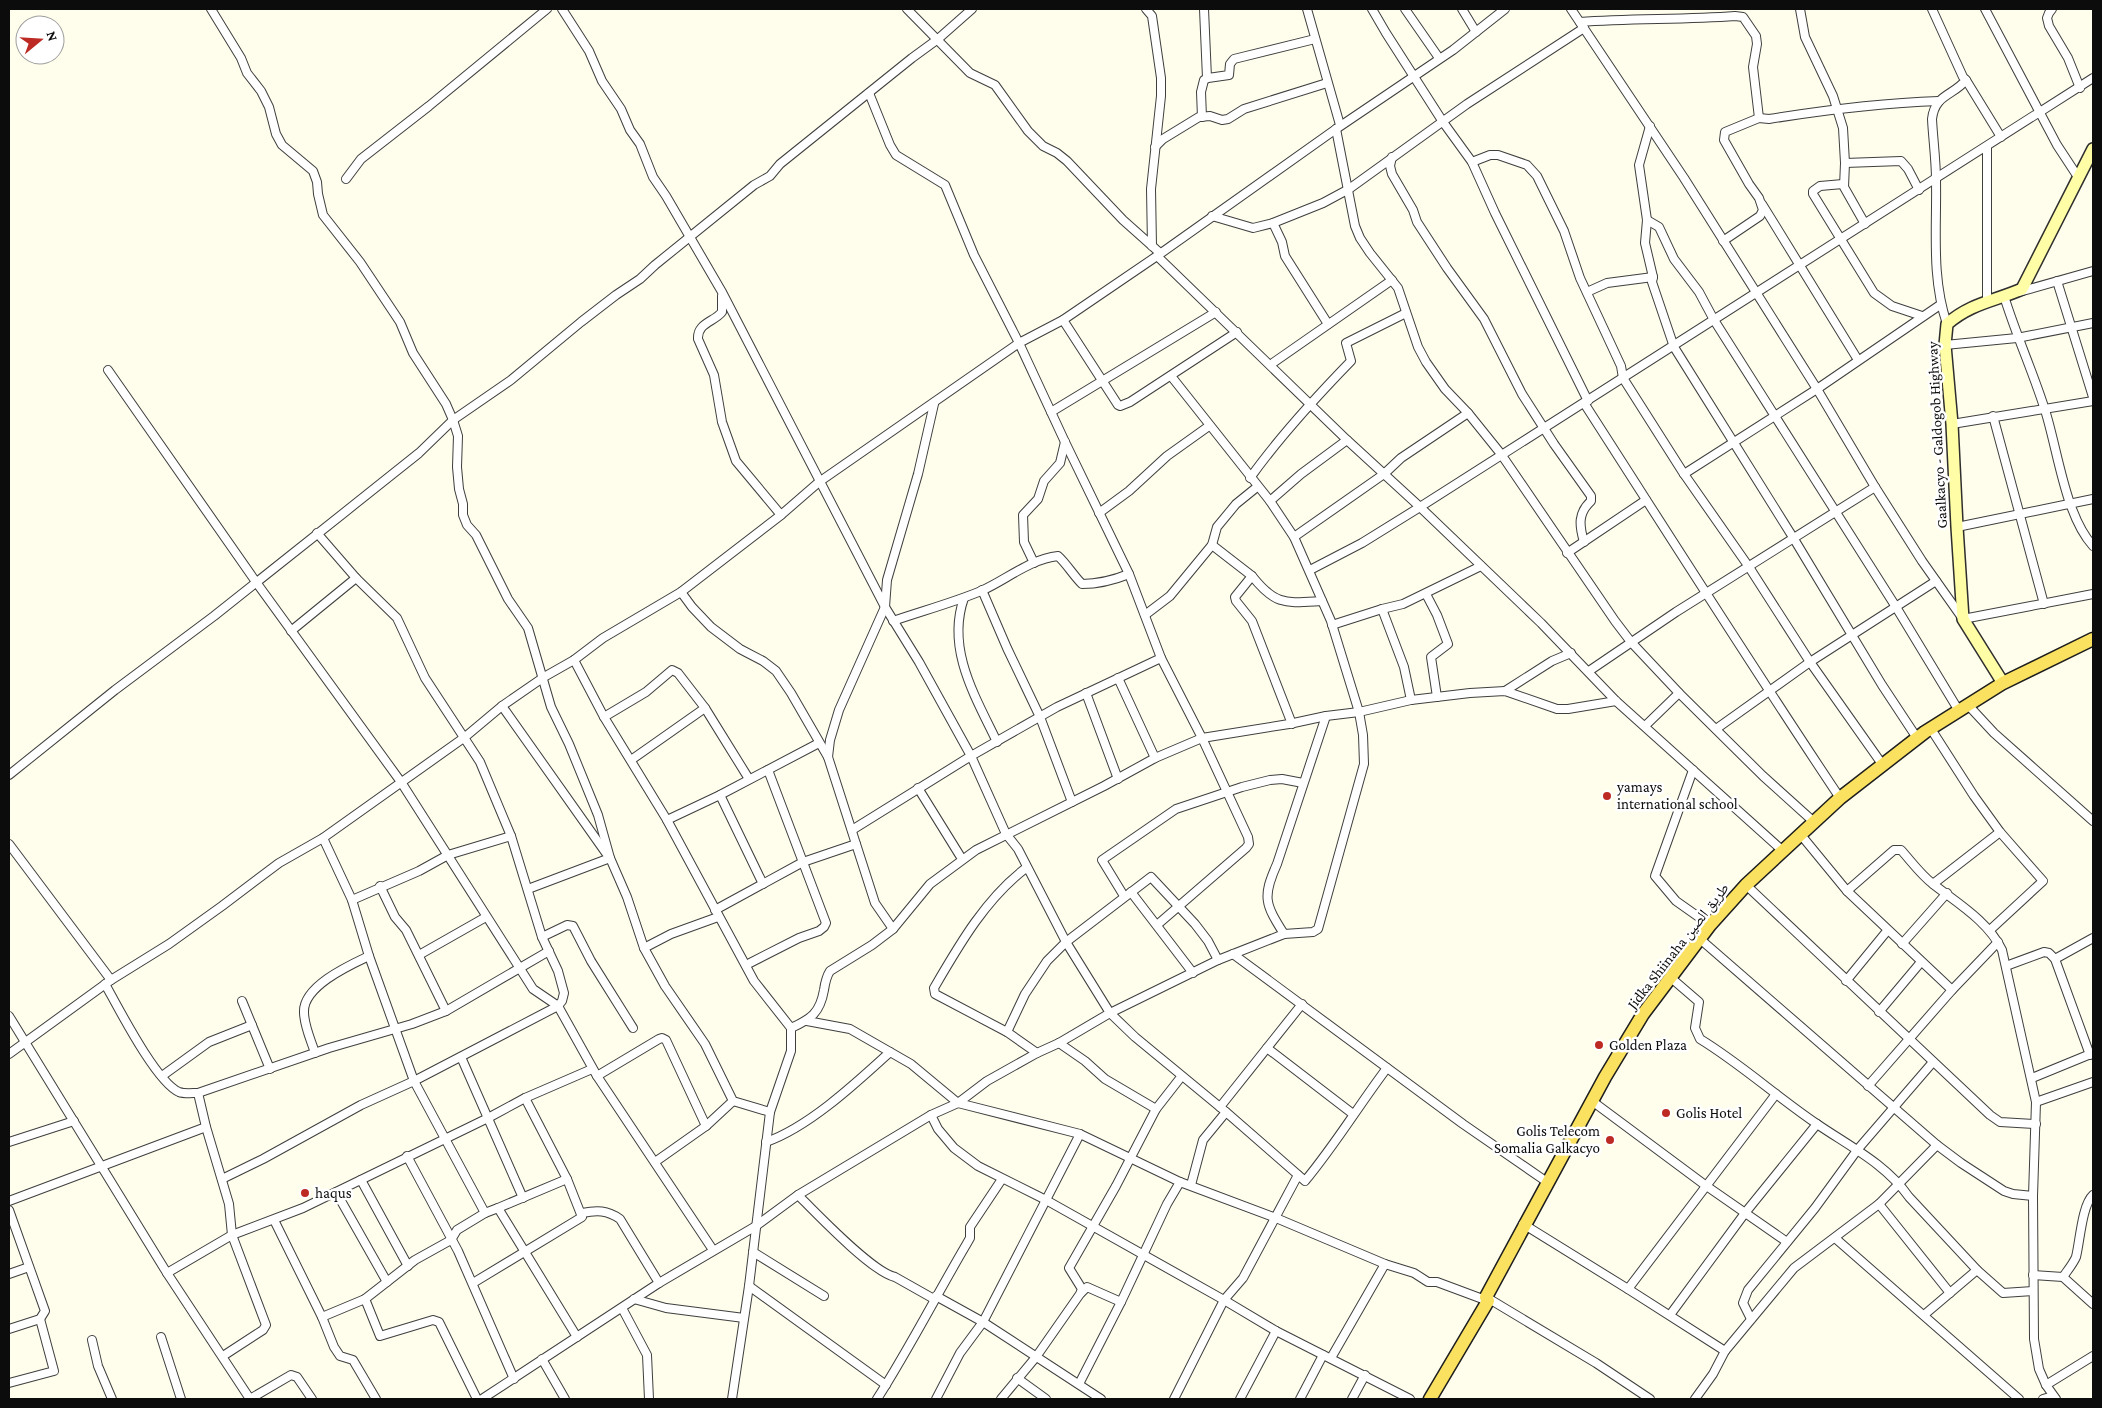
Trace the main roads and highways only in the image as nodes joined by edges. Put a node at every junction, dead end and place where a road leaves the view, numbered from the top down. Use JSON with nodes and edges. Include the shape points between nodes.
{"nodes":[{"id":1,"x":2093,"y":640,"type":"edge"},
{"id":2,"x":1430,"y":1399,"type":"edge"}],
"edges":[{"from":1,"to":2,"type":"main road","name":"Jidka Shiinaha طريق الصين","via":[[2004,683],[1882,764],[1840,798],[1746,885],[1710,925],[1643,1014],[1523,1224],[1487,1299]]}]}
